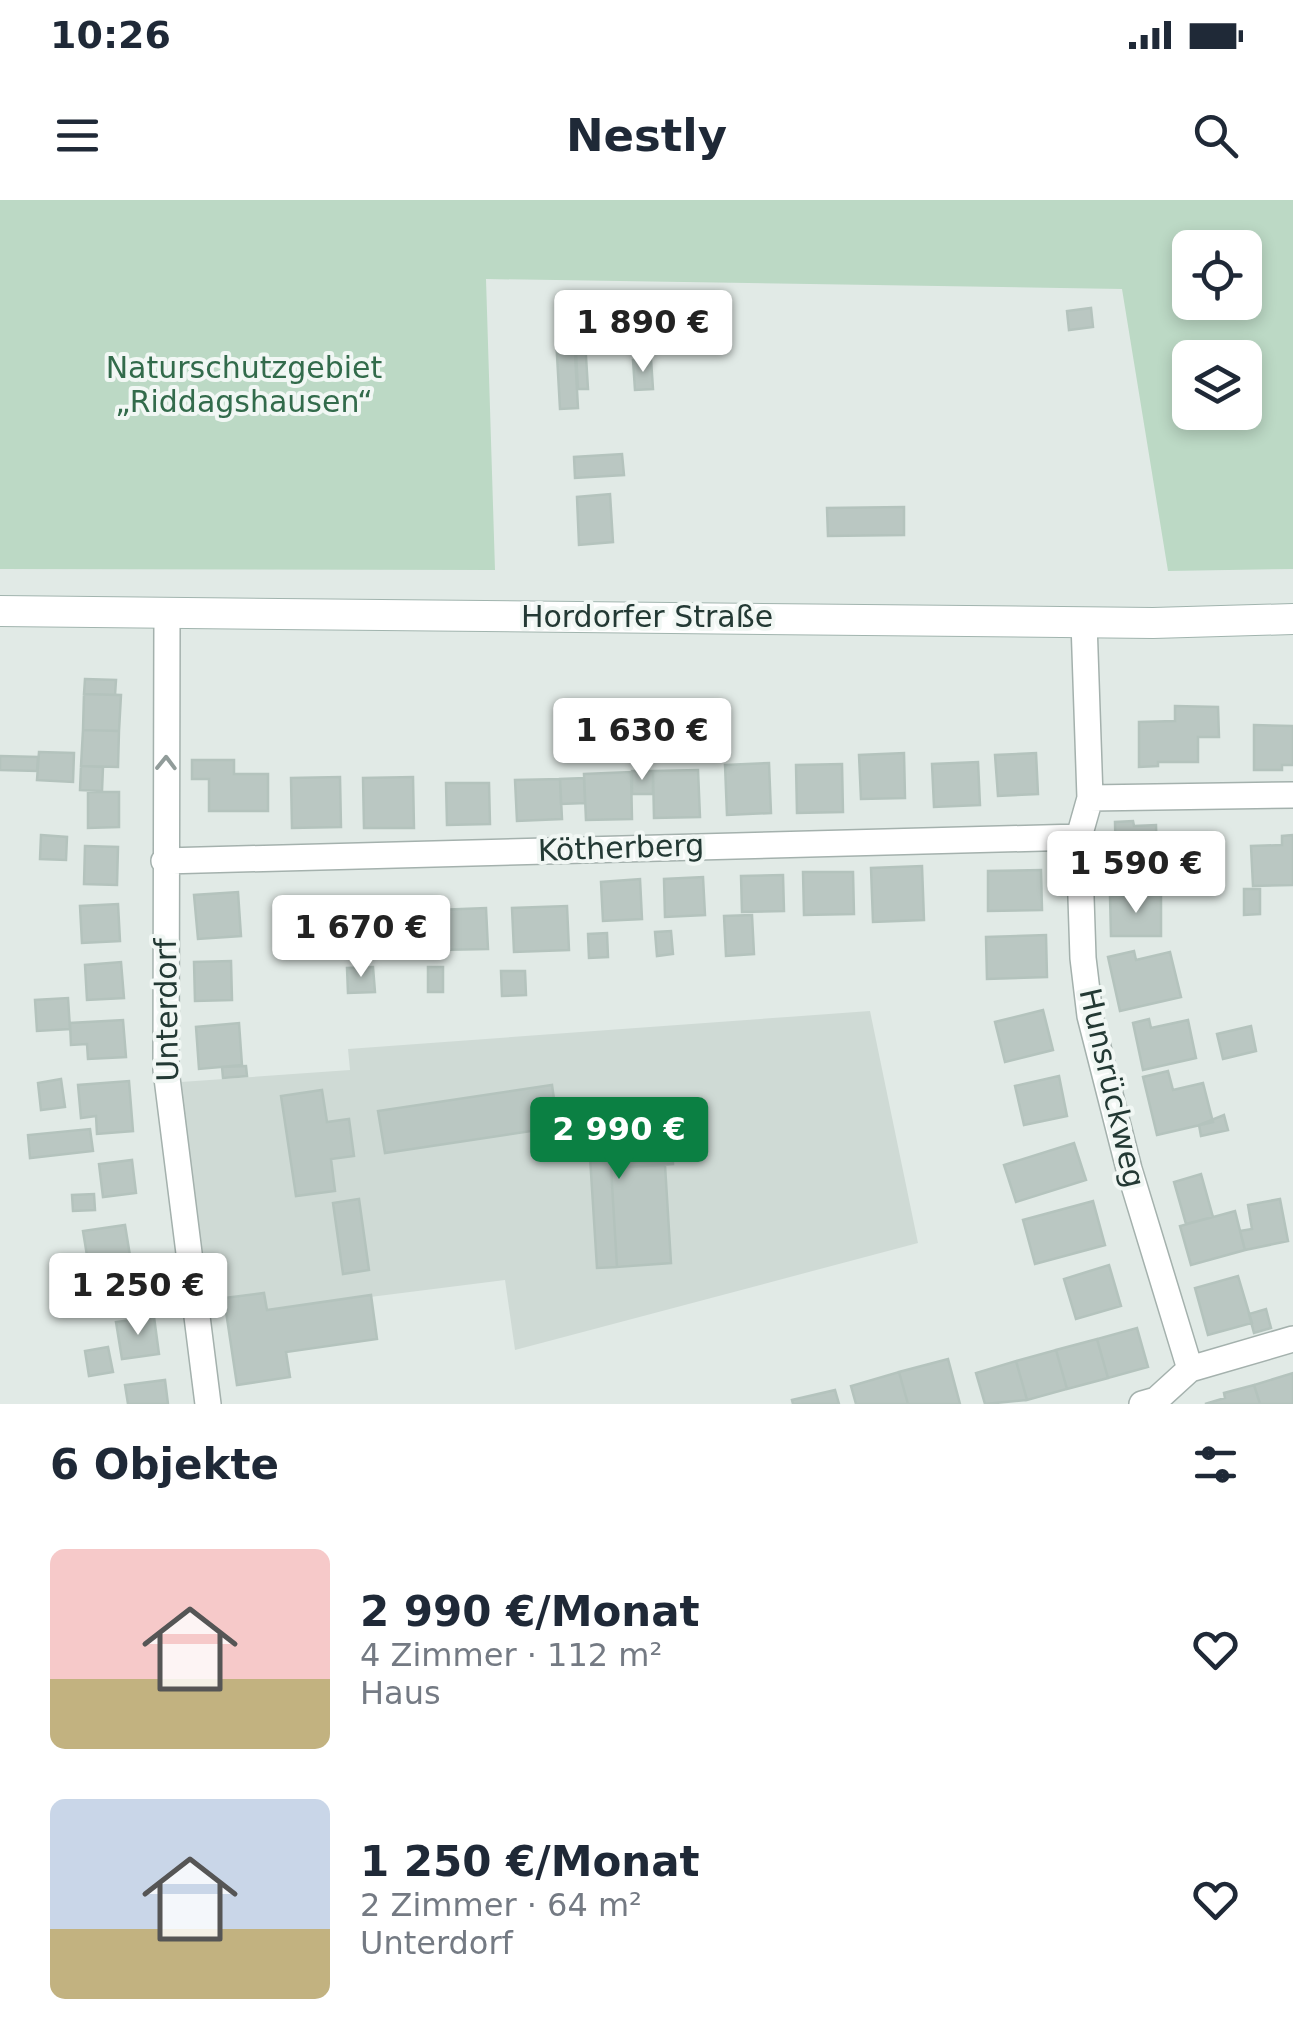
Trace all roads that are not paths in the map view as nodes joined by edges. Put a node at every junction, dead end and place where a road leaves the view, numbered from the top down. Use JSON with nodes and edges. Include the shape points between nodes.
{"nodes":[{"id":1,"x":0,"y":611,"type":"edge"},
{"id":2,"x":167,"y":613,"type":"junction"},
{"id":3,"x":1293,"y":619,"type":"edge"},
{"id":4,"x":1084,"y":622,"type":"junction"},
{"id":5,"x":1293,"y":795,"type":"edge"},
{"id":6,"x":1090,"y":798,"type":"junction"},
{"id":7,"x":1079,"y":837,"type":"junction"},
{"id":8,"x":164,"y":861,"type":"junction"},
{"id":9,"x":1293,"y":1339,"type":"edge"},
{"id":10,"x":1190,"y":1369,"type":"junction"},
{"id":11,"x":208,"y":1404,"type":"edge"},
{"id":12,"x":1142,"y":1404,"type":"edge"}],
"edges":[{"from":1,"to":2,"type":"main road","name":"Hordorfer Straße"},
{"from":2,"to":4,"type":"main road","name":"Hordorfer Straße"},
{"from":8,"to":2,"type":"street","name":"Unterdorf","one_way":true},
{"from":3,"to":4,"type":"main road","name":"Hordorfer Straße"},
{"from":4,"to":6,"type":"street","name":"Hunsrückweg"},
{"from":5,"to":6,"type":"street"},
{"from":6,"to":7,"type":"street","name":"Hunsrückweg"},
{"from":7,"to":8,"type":"street","name":"Kötherberg"},
{"from":7,"to":10,"type":"street","name":"Hunsrückweg","via":[[1090,1016]]},
{"from":8,"to":11,"type":"street","name":"Unterdorf","via":[[166,1070]]},
{"from":9,"to":10,"type":"street"},
{"from":10,"to":12,"type":"street","via":[[1156,1400]]}]}
